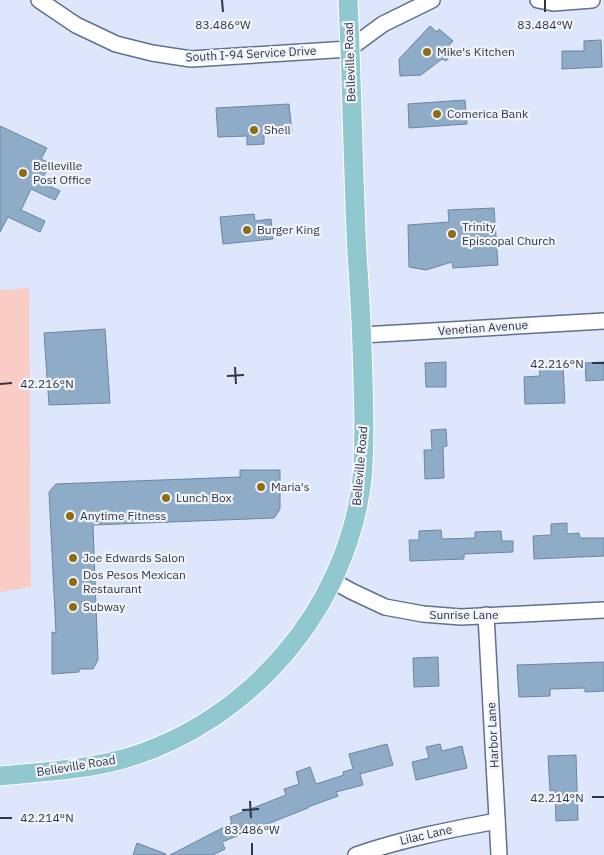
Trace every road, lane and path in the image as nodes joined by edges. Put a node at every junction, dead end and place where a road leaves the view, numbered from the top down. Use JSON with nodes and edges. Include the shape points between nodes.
{"nodes":[{"id":1,"x":39,"y":0,"type":"edge"},
{"id":2,"x":348,"y":0,"type":"edge"},
{"id":3,"x":432,"y":0,"type":"edge"},
{"id":4,"x":538,"y":0,"type":"edge"},
{"id":5,"x":592,"y":0,"type":"edge"},
{"id":6,"x":349,"y":49,"type":"junction"},
{"id":7,"x":604,"y":321,"type":"edge"},
{"id":8,"x":362,"y":335,"type":"junction"},
{"id":9,"x":331,"y":580,"type":"junction"},
{"id":10,"x":604,"y":610,"type":"edge"},
{"id":11,"x":486,"y":616,"type":"junction"},
{"id":12,"x":0,"y":776,"type":"edge"},
{"id":13,"x":497,"y":821,"type":"junction"},
{"id":14,"x":356,"y":855,"type":"edge"},
{"id":15,"x":500,"y":855,"type":"edge"}],
"edges":[{"from":1,"to":6,"type":"street","name":"South I-94 Service Drive","via":[[93,34],[124,46],[166,56],[191,59]]},
{"from":2,"to":6,"type":"main road","name":"Belleville Road"},
{"from":3,"to":6,"type":"street","via":[[383,24]]},
{"from":4,"to":5,"type":"street","via":[[553,3]]},
{"from":6,"to":8,"type":"main road","name":"Belleville Road"},
{"from":7,"to":8,"type":"street","name":"Venetian Avenue"},
{"from":8,"to":9,"type":"main road","name":"Belleville Road","via":[[365,433],[362,479],[350,534]]},
{"from":9,"to":11,"type":"street","name":"Sunrise Lane","via":[[385,607],[442,616]]},
{"from":9,"to":12,"type":"main road","name":"Belleville Road","via":[[303,631],[272,668],[245,694],[198,727],[152,749],[104,764]]},
{"from":10,"to":11,"type":"street","name":"Sunrise Lane"},
{"from":11,"to":13,"type":"street","name":"Harbor Lane"},
{"from":13,"to":14,"type":"street","name":"Lilac Lane","via":[[396,842]]},
{"from":13,"to":15,"type":"street","name":"Harbor Lane"}]}
